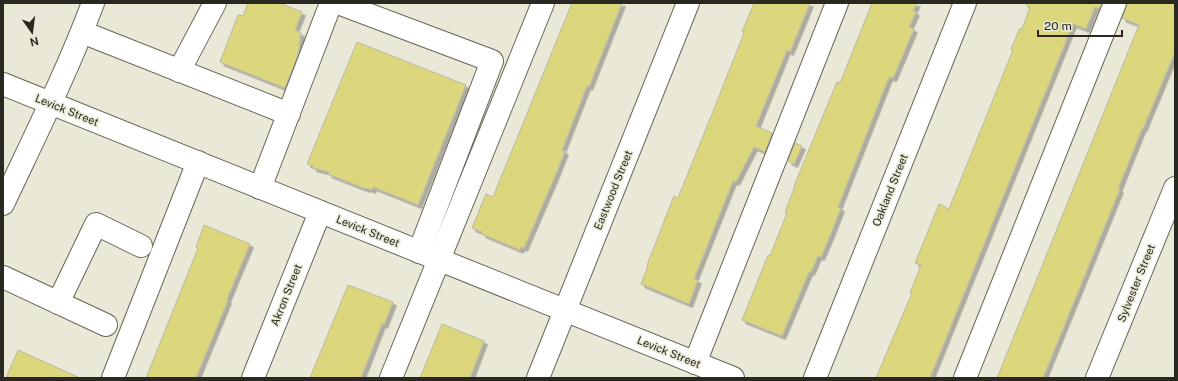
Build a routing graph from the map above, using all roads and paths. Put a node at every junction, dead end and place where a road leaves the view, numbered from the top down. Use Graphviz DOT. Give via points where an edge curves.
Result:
graph roads {
  1 [pos="93,3"];
  2 [pos="215,3"];
  3 [pos="331,3"];
  4 [pos="338,3"];
  5 [pos="543,3"];
  6 [pos="688,3"];
  7 [pos="837,3"];
  8 [pos="965,3"];
  9 [pos="1115,3"];
  10 [pos="82,32"];
  11 [pos="179,70"];
  12 [pos="3,84"];
  13 [pos="50,103"];
  14 [pos="289,114"];
  15 [pos="198,162"];
  16 [pos="260,188"];
  17 [pos="1175,188"];
  18 [pos="3,204"];
  19 [pos="320,212"];
  20 [pos="141,246"];
  21 [pos="429,256"];
  22 [pos="3,277"];
  23 [pos="58,303"];
  24 [pos="565,310"];
  25 [pos="106,325"];
  26 [pos="695,362"];
  27 [pos="113,378"];
  28 [pos="253,378"];
  29 [pos="391,378"];
  30 [pos="538,378"];
  31 [pos="733,378"];
  32 [pos="816,378"];
  33 [pos="965,378"];
  34 [pos="1097,378"];
  1 -- 10 [label="street"];
  2 -- 11 [label="street"];
  3 -- 14 [label="street"];
  4 -- 21 [label="street" via="492,61"];
  5 -- 21 [label="street"];
  6 -- 24 [label="street, Eastwood Street"];
  7 -- 26 [label="street"];
  8 -- 32 [label="street, Oakland Street"];
  9 -- 33 [label="street"];
  10 -- 11 [label="street"];
  10 -- 13 [label="street"];
  11 -- 14 [label="street"];
  12 -- 13 [label="street, Levick Street"];
  13 -- 15 [label="street, Levick Street"];
  13 -- 18 [label="street"];
  14 -- 16 [label="street"];
  15 -- 16 [label="street, Levick Street"];
  15 -- 27 [label="street"];
  16 -- 19 [label="street, Levick Street"];
  17 -- 34 [label="street, Sylvester Street"];
  19 -- 21 [label="street, Levick Street"];
  19 -- 28 [label="street, Akron Street"];
  20 -- 23 [label="street" via="96,224"];
  21 -- 24 [label="street, Levick Street"];
  21 -- 29 [label="street"];
  22 -- 23 [label="street"];
  23 -- 25 [label="street"];
  24 -- 26 [label="street, Levick Street"];
  24 -- 30 [label="street, Eastwood Street"];
  26 -- 31 [label="street, Levick Street"];
}
